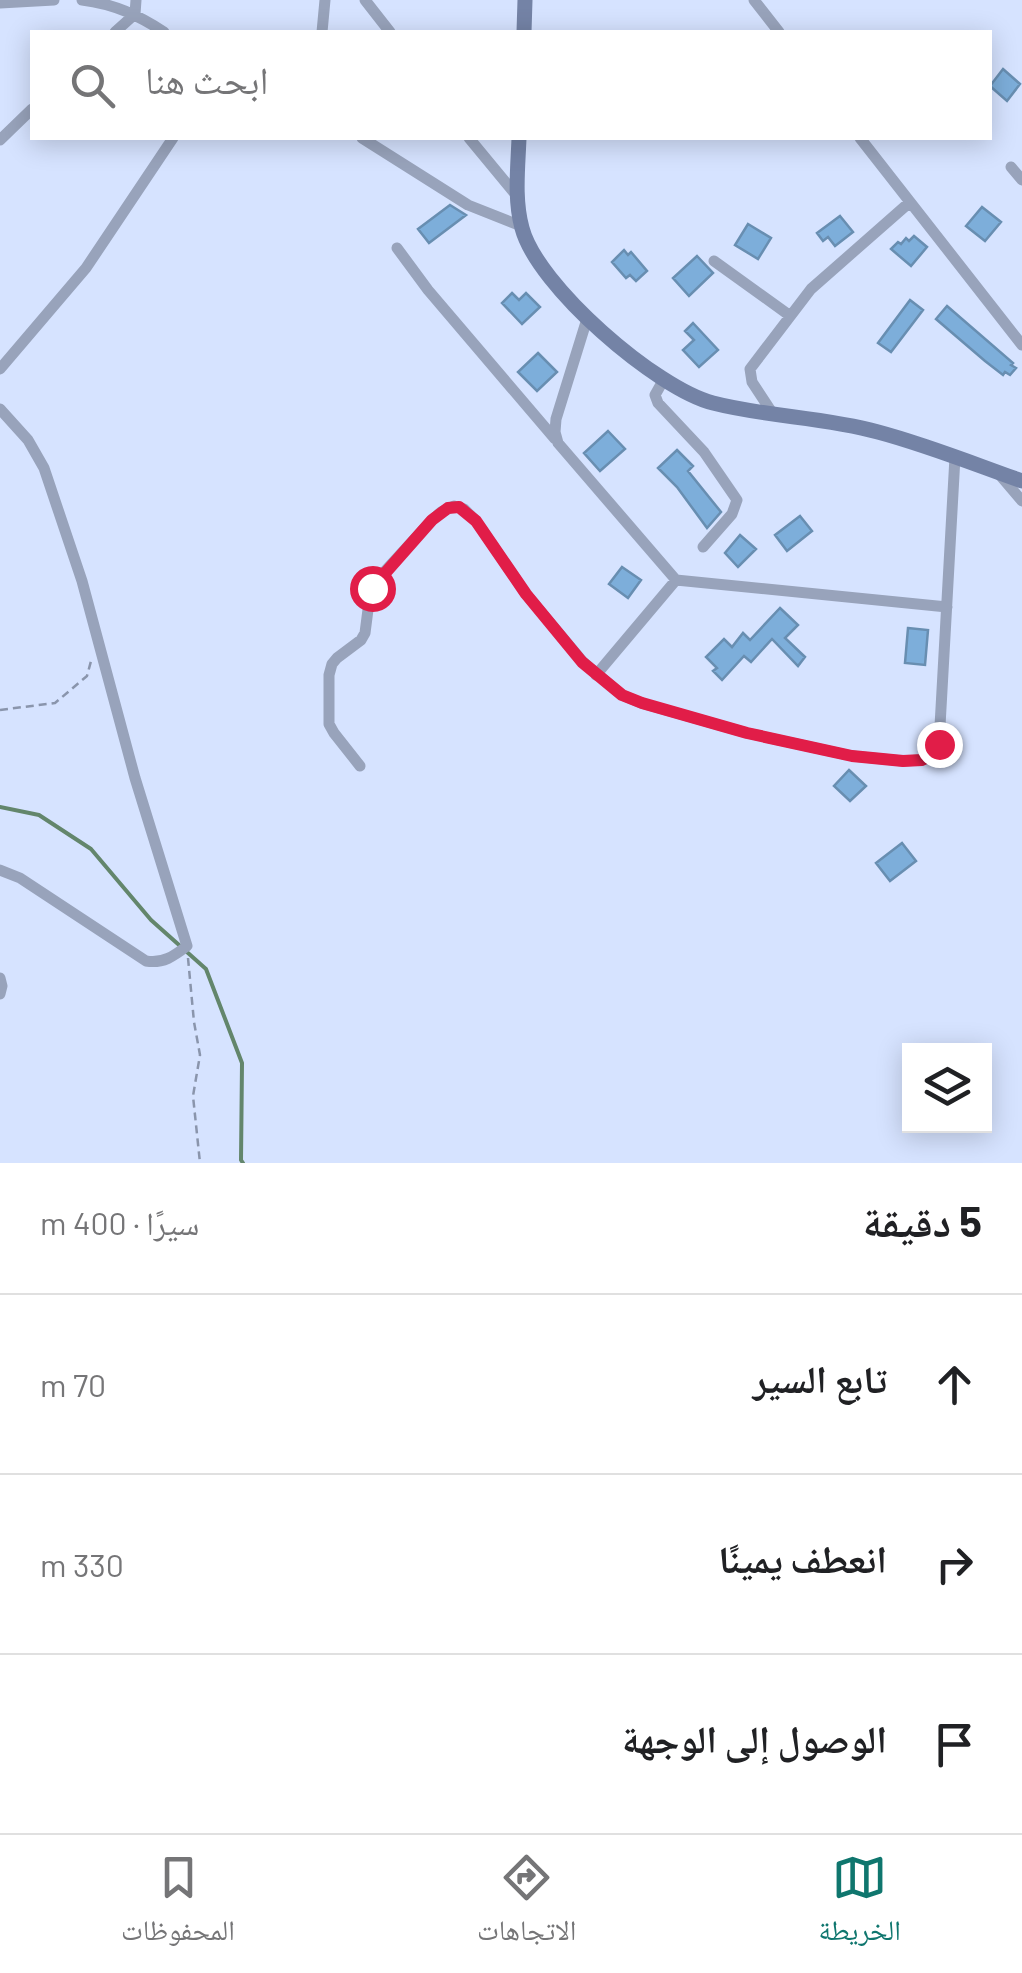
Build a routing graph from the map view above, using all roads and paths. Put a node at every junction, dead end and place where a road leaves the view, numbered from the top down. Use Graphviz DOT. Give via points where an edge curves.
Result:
graph roads {
  1 [pos="54,0"];
  2 [pos="82,0"];
  3 [pos="136,0"];
  4 [pos="326,0"];
  5 [pos="366,0"];
  6 [pos="525,0"];
  7 [pos="754,0"];
  8 [pos="0,3"];
  9 [pos="135,14"];
  10 [pos="117,30"];
  11 [pos="161,30"];
  12 [pos="322,30"];
  13 [pos="388,30"];
  14 [pos="524,30"];
  15 [pos="777,30"];
  16 [pos="30,111"];
  17 [pos="0,140"];
  18 [pos="172,140"];
  19 [pos="365,140"];
  20 [pos="470,140"];
  21 [pos="519,140"];
  22 [pos="862,140"];
  23 [pos="1011,167"];
  24 [pos="1022,180"];
  25 [pos="517,196"];
  26 [pos="910,202"];
  27 [pos="521,226"];
  28 [pos="396,248"];
  29 [pos="714,261"];
  30 [pos="789,315"];
  31 [pos="588,319"];
  32 [pos="1022,345"];
  33 [pos="0,368"];
  34 [pos="664,380"];
  35 [pos="0,410"];
  36 [pos="773,414"];
  37 [pos="558,442"];
  38 [pos="955,457"];
  39 [pos="998,472"];
  40 [pos="1022,481"];
  41 [pos="1022,501"];
  42 [pos="703,548"];
  43 [pos="676,580"];
  44 [pos="947,607"];
  45 [pos="97,636"];
  46 [pos="596,675"];
  47 [pos="0,710"];
  48 [pos="360,766"];
  49 [pos="0,870"];
  50 [pos="187,946"];
  51 [pos="0,978"];
  52 [pos="0,994"];
  53 [pos="200,1163"];
  1 -- 8 [label="street"];
  2 -- 9 [label="street"];
  3 -- 9 [label="street"];
  4 -- 12 [label="street"];
  5 -- 13 [label="street"];
  6 -- 14 [label="street"];
  7 -- 15 [label="street"];
  9 -- 10 [label="street"];
  9 -- 11 [label="street"];
  16 -- 17 [label="street"];
  18 -- 33 [label="street" via="86,268"];
  19 -- 27 [label="street" via="468,205"];
  20 -- 25 [label="street"];
  21 -- 25 [label="street"];
  22 -- 26 [label="street"];
  23 -- 24 [label="street"];
  25 -- 27 [label="street"];
  26 -- 30 [label="street" via="821,278"];
  26 -- 32 [label="street"];
  27 -- 31 [label="street" via="543,272"];
  28 -- 37 [label="street"];
  29 -- 30 [label="street"];
  30 -- 36 [label="street" via="749,372"];
  31 -- 34 [label="street"];
  31 -- 37 [label="street" via="556,418"];
  34 -- 36 [label="street" via="702,400"];
  34 -- 42 [label="street" via="658,403 737,500"];
  35 -- 45 [label="street" via="44,468"];
  36 -- 38 [label="street" via="877,431"];
  37 -- 43 [label="street"];
  38 -- 39 [label="street"];
  38 -- 44 [label="street"];
  39 -- 40 [label="street"];
  39 -- 41 [label="street"];
  43 -- 44 [label="street"];
  43 -- 46 [label="street"];
  44 -- 46 [label="street" via="939,744 922,760 852,756 747,733 632,700"];
  45 -- 47 [label="path" via="87,676 55,703"];
  45 -- 50 [label="street"];
  46 -- 48 [label="street" via="470,514 448,508 375,582 366,633 330,669 329,724"];
  49 -- 50 [label="street" via="146,960 166,960"];
  50 -- 53 [label="path" via="200,1055 193,1096"];
  51 -- 52 [label="street"];
}
